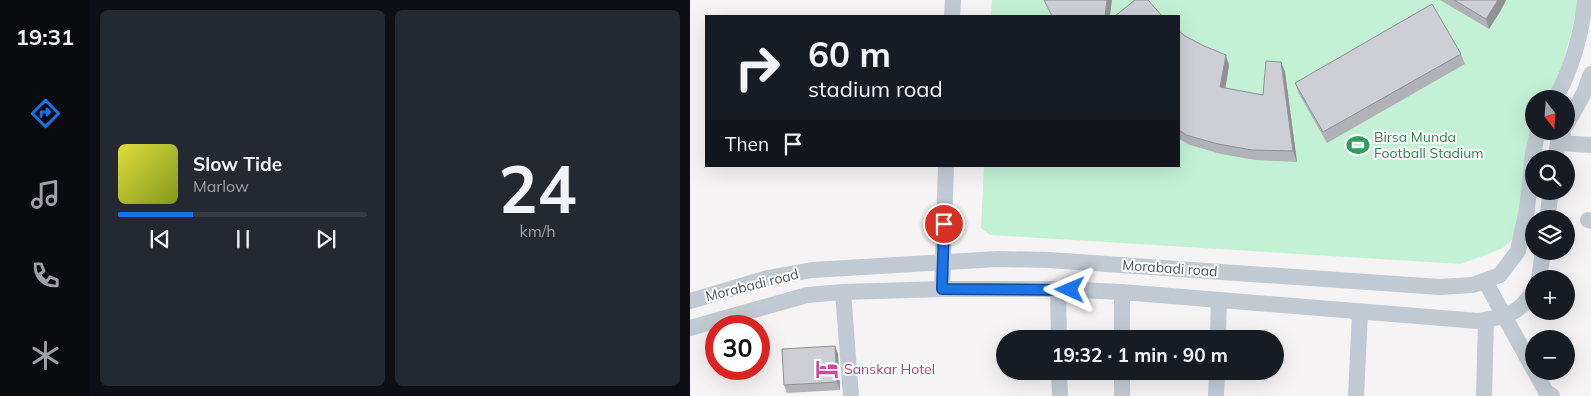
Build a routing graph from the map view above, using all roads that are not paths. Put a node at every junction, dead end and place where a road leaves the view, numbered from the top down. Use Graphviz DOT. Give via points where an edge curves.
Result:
graph roads {
  1 [pos="953,0"];
  2 [pos="1585,0"];
  3 [pos="952,15"];
  4 [pos="1591,74"];
  5 [pos="1560,90"];
  6 [pos="1588,93"];
  7 [pos="1575,94"];
  8 [pos="1575,112"];
  9 [pos="1536,140"];
  10 [pos="1559,144"];
  11 [pos="1591,146"];
  12 [pos="946,167"];
  13 [pos="943,262"];
  14 [pos="1485,281"];
  15 [pos="942,289"];
  16 [pos="1058,289"];
  17 [pos="843,292"];
  18 [pos="1122,292"];
  19 [pos="1219,300"];
  20 [pos="690,301"];
  21 [pos="1525,305"];
  22 [pos="1360,312"];
  23 [pos="1505,317"];
  24 [pos="1486,320"];
  25 [pos="690,328"];
  26 [pos="1059,330"];
  27 [pos="1122,330"];
  28 [pos="1218,330"];
  29 [pos="1525,354"];
  30 [pos="1059,380"];
  31 [pos="1122,380"];
  32 [pos="1216,380"];
  33 [pos="1539,380"];
  34 [pos="851,396"];
  35 [pos="1060,396"];
  36 [pos="1122,396"];
  37 [pos="1216,396"];
  38 [pos="1356,396"];
  39 [pos="1484,396"];
  40 [pos="1552,396"];
  1 -- 3 [label="street"];
  2 -- 5 [label="street" via="1572,58"];
  4 -- 6 [label="street"];
  6 -- 7 [label="street"];
  6 -- 8 [label="street"];
  9 -- 14 [label="street, Morabadi road" via="1518,251 1500,275"];
  10 -- 11 [label="street"];
  12 -- 13 [label="street"];
  13 -- 14 [label="street, Morabadi road" via="1049,260 1440,287"];
  13 -- 15 [label="street"];
  13 -- 20 [label="street, Morabadi road" via="812,270 768,278"];
  14 -- 23 [label="street"];
  15 -- 16 [label="street, Morabadi road"];
  15 -- 17 [label="street, Morabadi road"];
  16 -- 18 [label="street, Morabadi road"];
  16 -- 26 [label="street"];
  17 -- 25 [label="street, Morabadi road" via="807,295"];
  17 -- 34 [label="street"];
  18 -- 19 [label="street, Morabadi road"];
  18 -- 27 [label="street"];
  19 -- 22 [label="street, Morabadi road"];
  19 -- 28 [label="street"];
  21 -- 23 [label="street, Morabadi road"];
  22 -- 24 [label="street, Morabadi road"];
  22 -- 38 [label="street"];
  23 -- 24 [label="street, Morabadi road"];
  23 -- 29 [label="street"];
  24 -- 39 [label="street"];
  30 -- 35 [label="street"];
  31 -- 36 [label="street"];
  32 -- 37 [label="street"];
  33 -- 40 [label="street"];
}
